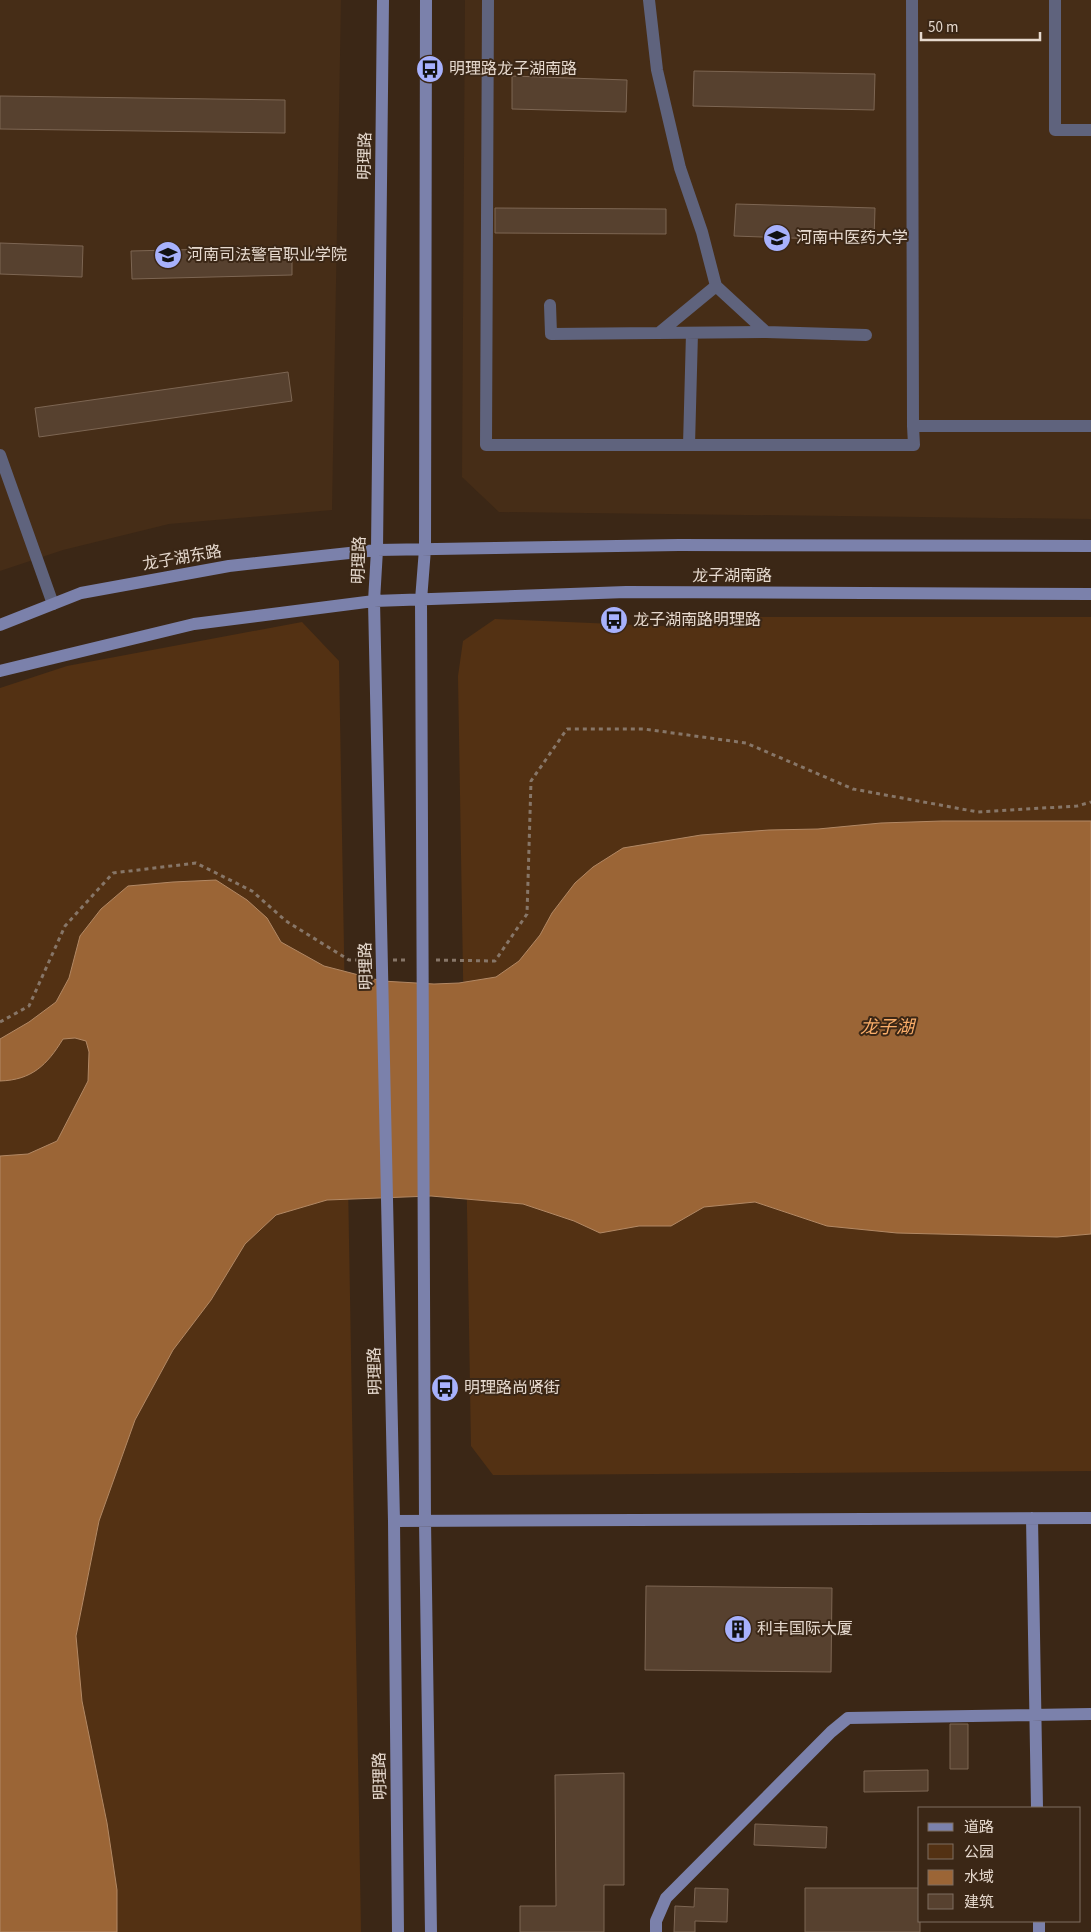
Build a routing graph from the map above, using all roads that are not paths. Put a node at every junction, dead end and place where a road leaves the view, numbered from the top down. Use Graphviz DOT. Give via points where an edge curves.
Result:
graph roads {
  1 [pos="383,0"];
  2 [pos="426,0"];
  3 [pos="488,0"];
  4 [pos="648,0"];
  5 [pos="912,0"];
  6 [pos="1055,0"];
  7 [pos="1091,130"];
  8 [pos="716,286"];
  9 [pos="550,305"];
  10 [pos="766,332"];
  11 [pos="659,333"];
  12 [pos="692,333"];
  13 [pos="866,335"];
  14 [pos="913,426"];
  15 [pos="1091,426"];
  16 [pos="689,444"];
  17 [pos="0,455"];
  18 [pos="1091,546"];
  19 [pos="425,549"];
  20 [pos="377,550"];
  21 [pos="1091,594"];
  22 [pos="421,600"];
  23 [pos="374,602"];
  24 [pos="53,604"];
  25 [pos="0,625"];
  26 [pos="0,671"];
  27 [pos="1032,1518"];
  28 [pos="1091,1518"];
  29 [pos="394,1521"];
  30 [pos="425,1521"];
  31 [pos="1091,1714"];
  32 [pos="1036,1715"];
  33 [pos="1037,1807"];
  34 [pos="398,1932"];
  35 [pos="431,1932"];
  36 [pos="656,1932"];
  1 -- 20 [label="main road, 明理路"];
  2 -- 19 [label="main road"];
  3 -- 16 [label="street" via="486,444"];
  4 -- 8 [label="street" via="657,70 671,133"];
  5 -- 14 [label="street"];
  6 -- 7 [label="street" via="1055,130"];
  8 -- 10 [label="street"];
  8 -- 11 [label="street"];
  9 -- 11 [label="street" via="551,334"];
  10 -- 12 [label="street"];
  10 -- 13 [label="street"];
  11 -- 12 [label="street"];
  12 -- 16 [label="street"];
  14 -- 15 [label="street"];
  14 -- 16 [label="street" via="914,444"];
  17 -- 24 [label="street"];
  18 -- 19 [label="main road, 龙子湖南路" via="679,545"];
  19 -- 20 [label="main road, 龙子湖南路"];
  19 -- 22 [label="main road"];
  20 -- 23 [label="main road, 明理路"];
  20 -- 24 [label="main road, 龙子湖东路" via="229,566 81,593"];
  21 -- 22 [label="main road, 龙子湖南路" via="626,592"];
  22 -- 23 [label="main road, 龙子湖南路"];
  22 -- 30 [label="main road"];
  23 -- 26 [label="main road" via="194,624"];
  23 -- 29 [label="main road, 明理路"];
  24 -- 25 [label="main road, 龙子湖东路"];
  27 -- 28 [label="main road"];
  27 -- 30 [label="main road"];
  27 -- 32 [label="main road"];
  29 -- 30 [label="main road"];
  29 -- 34 [label="main road, 明理路"];
  30 -- 35 [label="main road"];
  31 -- 32 [label="main road"];
  32 -- 33 [label="main road"];
  32 -- 36 [label="main road" via="848,1718 666,1898 656,1921"];
}
